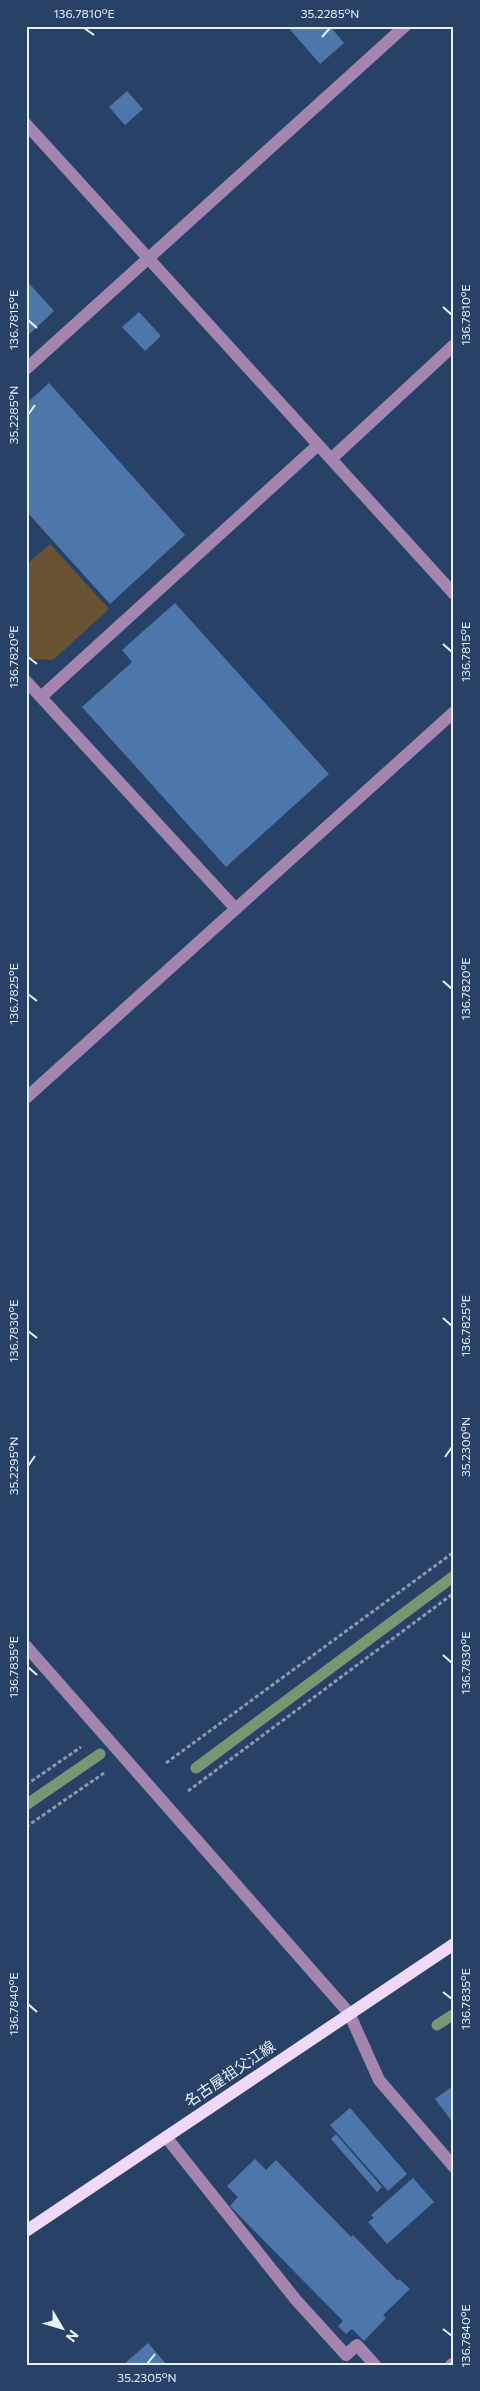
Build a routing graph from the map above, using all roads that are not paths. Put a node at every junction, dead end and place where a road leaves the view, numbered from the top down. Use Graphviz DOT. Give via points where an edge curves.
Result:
graph roads {
  1 [pos="405,26"];
  2 [pos="26,124"];
  3 [pos="148,258"];
  4 [pos="454,345"];
  5 [pos="26,368"];
  6 [pos="318,445"];
  7 [pos="331,459"];
  8 [pos="454,594"];
  9 [pos="26,681"];
  10 [pos="42,697"];
  11 [pos="454,712"];
  12 [pos="236,909"];
  13 [pos="26,1098"];
  14 [pos="26,1646"];
  15 [pos="454,1944"];
  16 [pos="349,2013"];
  17 [pos="166,2137"];
  18 [pos="454,2167"];
  19 [pos="26,2231"];
  20 [pos="375,2365"];
  1 -- 3 [label="street"];
  2 -- 3 [label="street"];
  3 -- 5 [label="street"];
  3 -- 6 [label="street"];
  4 -- 7 [label="street"];
  6 -- 7 [label="street"];
  6 -- 10 [label="street"];
  7 -- 8 [label="street"];
  9 -- 10 [label="street"];
  10 -- 12 [label="street"];
  11 -- 12 [label="street"];
  12 -- 13 [label="street"];
  14 -- 16 [label="street"];
  15 -- 16 [label="main road, 名古屋祖父江線"];
  16 -- 17 [label="main road, 名古屋祖父江線"];
  16 -- 18 [label="street" via="379,2080"];
  17 -- 19 [label="main road, 名古屋祖父江線"];
  17 -- 20 [label="street" via="296,2300 346,2354 357,2345"];
}
